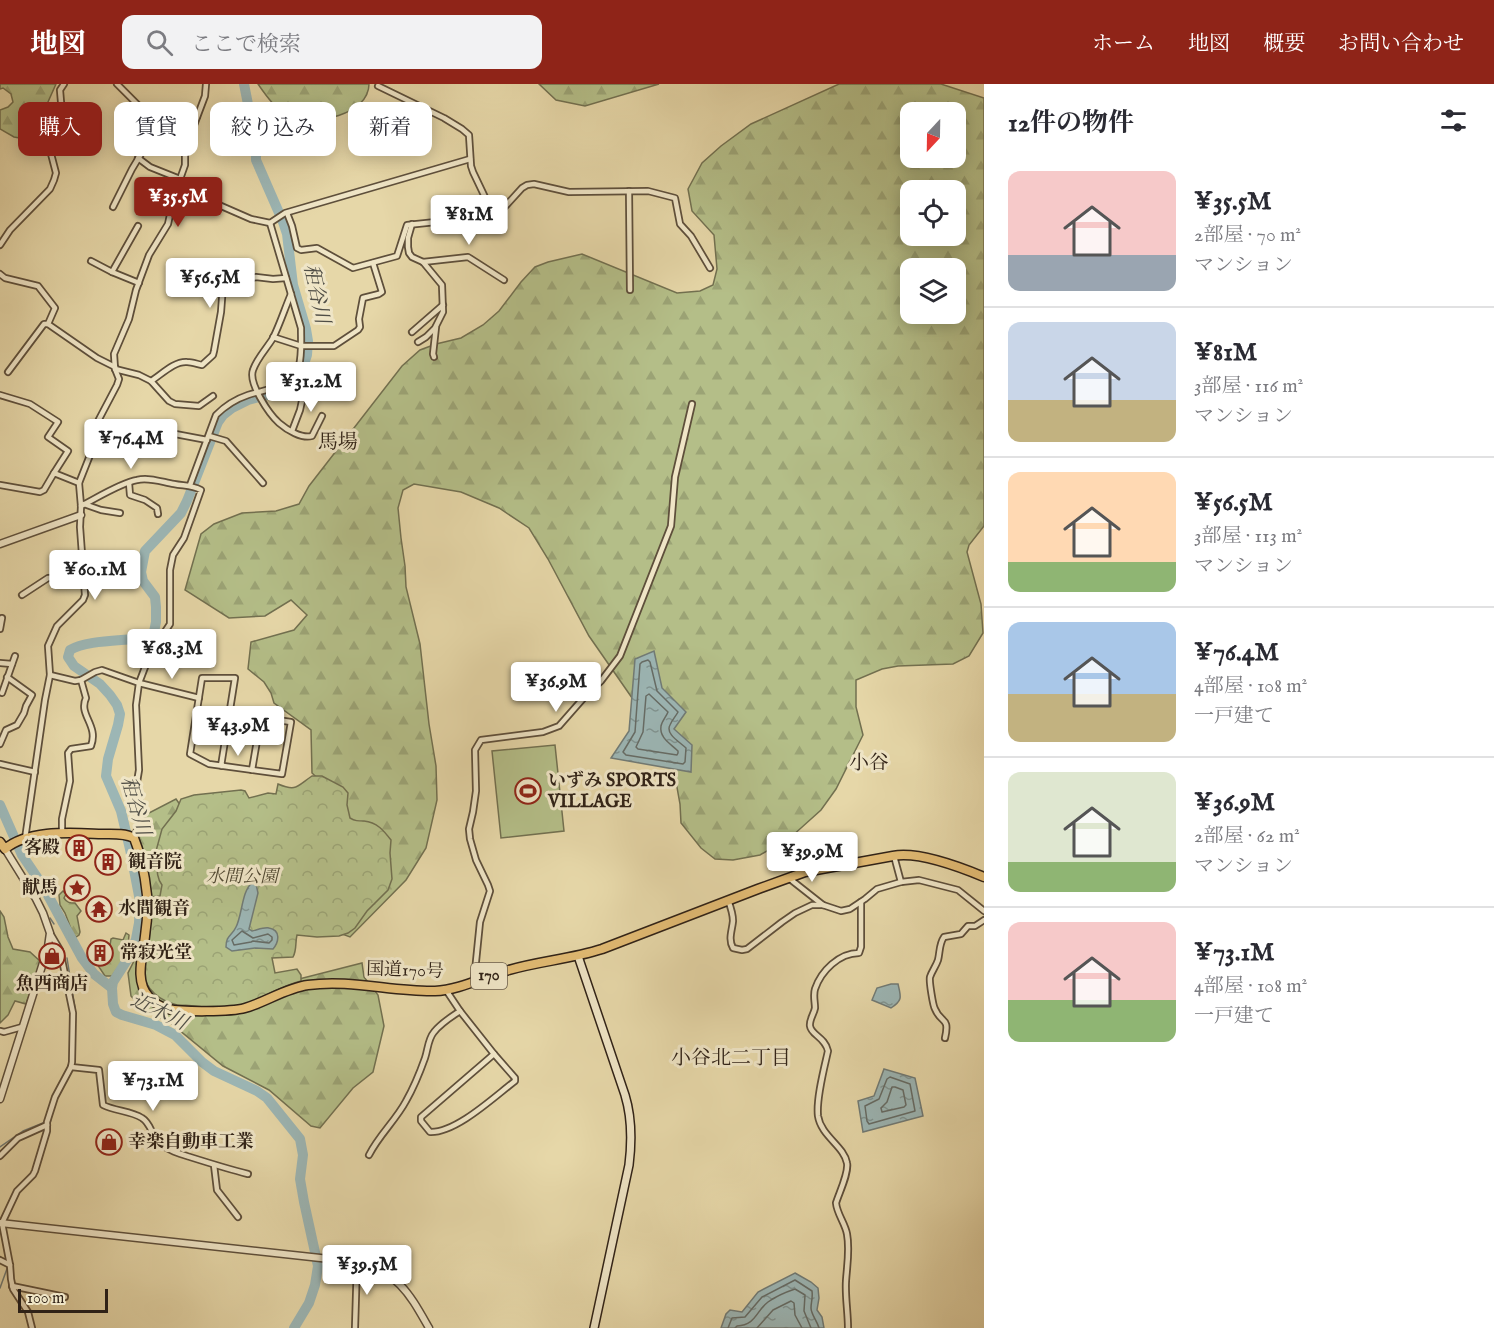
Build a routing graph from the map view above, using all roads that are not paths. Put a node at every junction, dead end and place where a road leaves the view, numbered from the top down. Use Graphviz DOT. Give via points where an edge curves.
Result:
graph roads {
  1 [pos="64,84"];
  2 [pos="117,84"];
  3 [pos="206,84"];
  4 [pos="378,86"];
  5 [pos="135,102"];
  6 [pos="198,114"];
  7 [pos="185,156"];
  8 [pos="138,158"];
  9 [pos="470,159"];
  10 [pos="180,179"];
  11 [pos="176,191"];
  12 [pos="629,191"];
  13 [pos="113,207"];
  14 [pos="286,213"];
  15 [pos="493,214"];
  16 [pos="270,223"];
  17 [pos="412,224"];
  18 [pos="138,226"];
  19 [pos="0,244"];
  20 [pos="91,261"];
  21 [pos="423,262"];
  22 [pos="373,263"];
  23 [pos="710,268"];
  24 [pos="112,272"];
  25 [pos="0,274"];
  26 [pos="286,278"];
  27 [pos="504,280"];
  28 [pos="139,283"];
  29 [pos="630,290"];
  30 [pos="291,294"];
  31 [pos="443,304"];
  32 [pos="48,324"];
  33 [pos="437,325"];
  34 [pos="412,332"];
  35 [pos="273,337"];
  36 [pos="418,342"];
  37 [pos="301,346"];
  38 [pos="434,357"];
  39 [pos="115,368"];
  40 [pos="8,372"];
  41 [pos="151,381"];
  42 [pos="304,387"];
  43 [pos="258,393"];
  44 [pos="0,395"];
  45 [pos="213,396"];
  46 [pos="692,404"];
  47 [pos="322,416"];
  48 [pos="292,431"];
  49 [pos="208,438"];
  50 [pos="161,445"];
  51 [pos="54,473"];
  52 [pos="79,483"];
  53 [pos="129,483"];
  54 [pos="263,483"];
  55 [pos="0,485"];
  56 [pos="190,485"];
  57 [pos="83,505"];
  58 [pos="120,513"];
  59 [pos="158,514"];
  60 [pos="81,515"];
  61 [pos="0,544"];
  62 [pos="84,576"];
  63 [pos="22,595"];
  64 [pos="2,618"];
  65 [pos="0,628"];
  66 [pos="15,656"];
  67 [pos="0,663"];
  68 [pos="12,664"];
  69 [pos="50,675"];
  70 [pos="7,677"];
  71 [pos="81,680"];
  72 [pos="139,683"];
  73 [pos="2,693"];
  74 [pos="199,699"];
  75 [pos="230,713"];
  76 [pos="261,717"];
  77 [pos="0,744"];
  78 [pos="0,764"];
  79 [pos="221,766"];
  80 [pos="252,770"];
  81 [pos="35,772"];
  82 [pos="62,833"];
  83 [pos="133,837"];
  84 [pos="24,839"];
  85 [pos="3,847"];
  86 [pos="893,856"];
  87 [pos="984,877"];
  88 [pos="788,878"];
  89 [pos="901,882"];
  90 [pos="728,900"];
  91 [pos="861,902"];
  92 [pos="823,904"];
  93 [pos="984,911"];
  94 [pos="984,920"];
  95 [pos="50,933"];
  96 [pos="578,956"];
  97 [pos="474,981"];
  98 [pos="446,990"];
  99 [pos="460,1011"];
  100 [pos="22,1027"];
  101 [pos="0,1031"];
  102 [pos="945,1038"];
  103 [pos="494,1054"];
  104 [pos="71,1067"];
  105 [pos="0,1099"];
  106 [pos="47,1125"];
  107 [pos="369,1155"];
  108 [pos="0,1156"];
  109 [pos="214,1165"];
  110 [pos="248,1174"];
  111 [pos="238,1217"];
  112 [pos="1,1223"];
  113 [pos="0,1260"];
  114 [pos="357,1263"];
  115 [pos="10,1265"];
  116 [pos="12,1286"];
  117 [pos="65,1297"];
  118 [pos="32,1328"];
  119 [pos="355,1328"];
  120 [pos="429,1328"];
  121 [pos="594,1328"];
  122 [pos="848,1328"];
  1 -- 19 [label="street" via="60,90 61,122 51,150 54,180"];
  2 -- 5 [label="street"];
  3 -- 6 [label="street"];
  4 -- 9 [label="street" via="462,129 469,135"];
  7 -- 10 [label="street"];
  8 -- 10 [label="street"];
  8 -- 13 [label="street"];
  9 -- 14 [label="street"];
  9 -- 15 [label="street"];
  10 -- 11 [label="street"];
  11 -- 16 [label="street"];
  11 -- 28 [label="street" via="168,224 149,255"];
  12 -- 15 [label="street" via="569,192 527,185"];
  12 -- 23 [label="street" via="675,198 680,224"];
  12 -- 29 [label="street"];
  14 -- 16 [label="street"];
  14 -- 22 [label="street" via="297,248 317,248 353,268"];
  15 -- 17 [label="street" via="468,221"];
  16 -- 26 [label="street"];
  17 -- 21 [label="street" via="408,247 412,256"];
  17 -- 22 [label="street" via="407,225 397,256"];
  18 -- 24 [label="street"];
  20 -- 24 [label="street"];
  21 -- 27 [label="street" via="468,257"];
  21 -- 31 [label="street" via="442,285"];
  22 -- 37 [label="street" via="382,292 363,298 358,330 334,346"];
  24 -- 28 [label="street"];
  25 -- 32 [label="street" via="38,286 54,308"];
  26 -- 30 [label="street"];
  26 -- 41 [label="street" via="231,279 223,285 213,355 202,365 182,362"];
  28 -- 39 [label="street" via="114,354"];
  30 -- 35 [label="street"];
  30 -- 37 [label="street" via="301,328"];
  31 -- 33 [label="street"];
  31 -- 34 [label="street"];
  32 -- 39 [label="street"];
  32 -- 40 [label="street" via="44,324"];
  33 -- 36 [label="street"];
  33 -- 38 [label="street"];
  35 -- 37 [label="street"];
  35 -- 43 [label="street" via="252,372"];
  37 -- 43 [label="street" via="299,366 291,378"];
  39 -- 41 [label="street"];
  39 -- 52 [label="street" via="119,379 97,423 96,440"];
  41 -- 45 [label="street" via="175,404 199,406"];
  42 -- 48 [label="street"];
  43 -- 48 [label="street" via="274,418"];
  43 -- 49 [label="street" via="237,400 216,415"];
  44 -- 51 [label="street" via="30,404 58,422 48,438 68,451"];
  46 -- 97 [label="street" via="675,477 671,526 620,656 560,726 481,740 475,750 476,791 470,839 490,891 480,922"];
  47 -- 48 [label="street" via="312,436"];
  49 -- 50 [label="street" via="170,433"];
  49 -- 54 [label="street" via="226,441"];
  49 -- 56 [label="street"];
  51 -- 52 [label="street"];
  51 -- 55 [label="street" via="40,492"];
  52 -- 57 [label="street"];
  53 -- 56 [label="street" via="148,479"];
  53 -- 57 [label="street"];
  53 -- 59 [label="street" via="130,495 157,508"];
  56 -- 72 [label="street" via="201,490 184,538 173,555 170,624 150,654"];
  57 -- 58 [label="street"];
  57 -- 60 [label="street"];
  60 -- 61 [label="street"];
  60 -- 62 [label="street"];
  62 -- 63 [label="street" via="48,578"];
  62 -- 69 [label="street" via="83,600 51,636"];
  64 -- 65 [label="street"];
  66 -- 68 [label="street"];
  67 -- 68 [label="street"];
  68 -- 70 [label="street"];
  69 -- 71 [label="street"];
  69 -- 81 [label="street"];
  70 -- 73 [label="street"];
  70 -- 77 [label="street" via="32,695 24,713 16,725 6,730"];
  71 -- 72 [label="street" via="102,670"];
  71 -- 82 [label="street" via="93,740 91,746 68,753 70,781"];
  72 -- 74 [label="street"];
  72 -- 83 [label="street" via="136,788 143,813"];
  74 -- 75 [label="street" via="202,678 235,678"];
  74 -- 79 [label="street" via="190,754"];
  75 -- 76 [label="street"];
  75 -- 79 [label="street"];
  76 -- 80 [label="street"];
  76 -- 80 [label="street" via="291,722 286,753 282,774"];
  78 -- 81 [label="street"];
  79 -- 80 [label="street"];
  81 -- 84 [label="street"];
  82 -- 83 [label="highway"];
  82 -- 84 [label="highway"];
  83 -- 98 [label="highway, 国道170号 / 170" via="147,895 142,982 147,996 161,1006 188,1010 243,1009 318,984"];
  84 -- 85 [label="highway"];
  85 -- 95 [label="street" via="36,899"];
  86 -- 87 [label="highway, 国道170号 / 170" via="919,856"];
  86 -- 88 [label="highway, 国道170号 / 170" via="824,867"];
  86 -- 89 [label="street"];
  88 -- 90 [label="highway, 国道170号 / 170"];
  88 -- 92 [label="street"];
  89 -- 91 [label="street" via="877,889"];
  89 -- 93 [label="street" via="919,880 958,890"];
  90 -- 92 [label="street" via="733,922 730,944 742,950 795,913"];
  90 -- 96 [label="highway, 国道170号 / 170"];
  91 -- 92 [label="street" via="841,911"];
  91 -- 122 [label="street" via="859,953 852,953 822,973 814,992 810,1023 828,1051 818,1104 820,1125 847,1162 836,1208 847,1234"];
  94 -- 102 [label="street" via="968,926 961,934 944,937 941,942 930,982 934,1008 946,1024"];
  95 -- 100 [label="street"];
  95 -- 104 [label="street" via="60,950 73,1013"];
  96 -- 97 [label="highway, 国道170号 / 170" via="514,968"];
  96 -- 121 [label="main road" via="625,1095 631,1128 629,1165"];
  97 -- 98 [label="highway, 国道170号 / 170"];
  98 -- 99 [label="street"];
  99 -- 103 [label="street"];
  99 -- 107 [label="street" via="430,1038 406,1102"];
  100 -- 101 [label="street"];
  100 -- 105 [label="street"];
  103 -- 103 [label="street" via="515,1081 472,1114 446,1129 430,1132 422,1117"];
  104 -- 106 [label="street" via="55,1097"];
  104 -- 109 [label="street" via="99,1070 103,1105 141,1117 160,1144"];
  106 -- 108 [label="street" via="18,1138"];
  106 -- 112 [label="street" via="35,1171 17,1191"];
  109 -- 110 [label="street"];
  109 -- 111 [label="street" via="217,1190"];
  112 -- 114 [label="street"];
  112 -- 115 [label="street"];
  113 -- 115 [label="street"];
  114 -- 119 [label="street"];
  114 -- 120 [label="street" via="379,1269 397,1281"];
  115 -- 116 [label="street"];
  116 -- 117 [label="street"];
  116 -- 118 [label="street" via="28,1312"];
}
